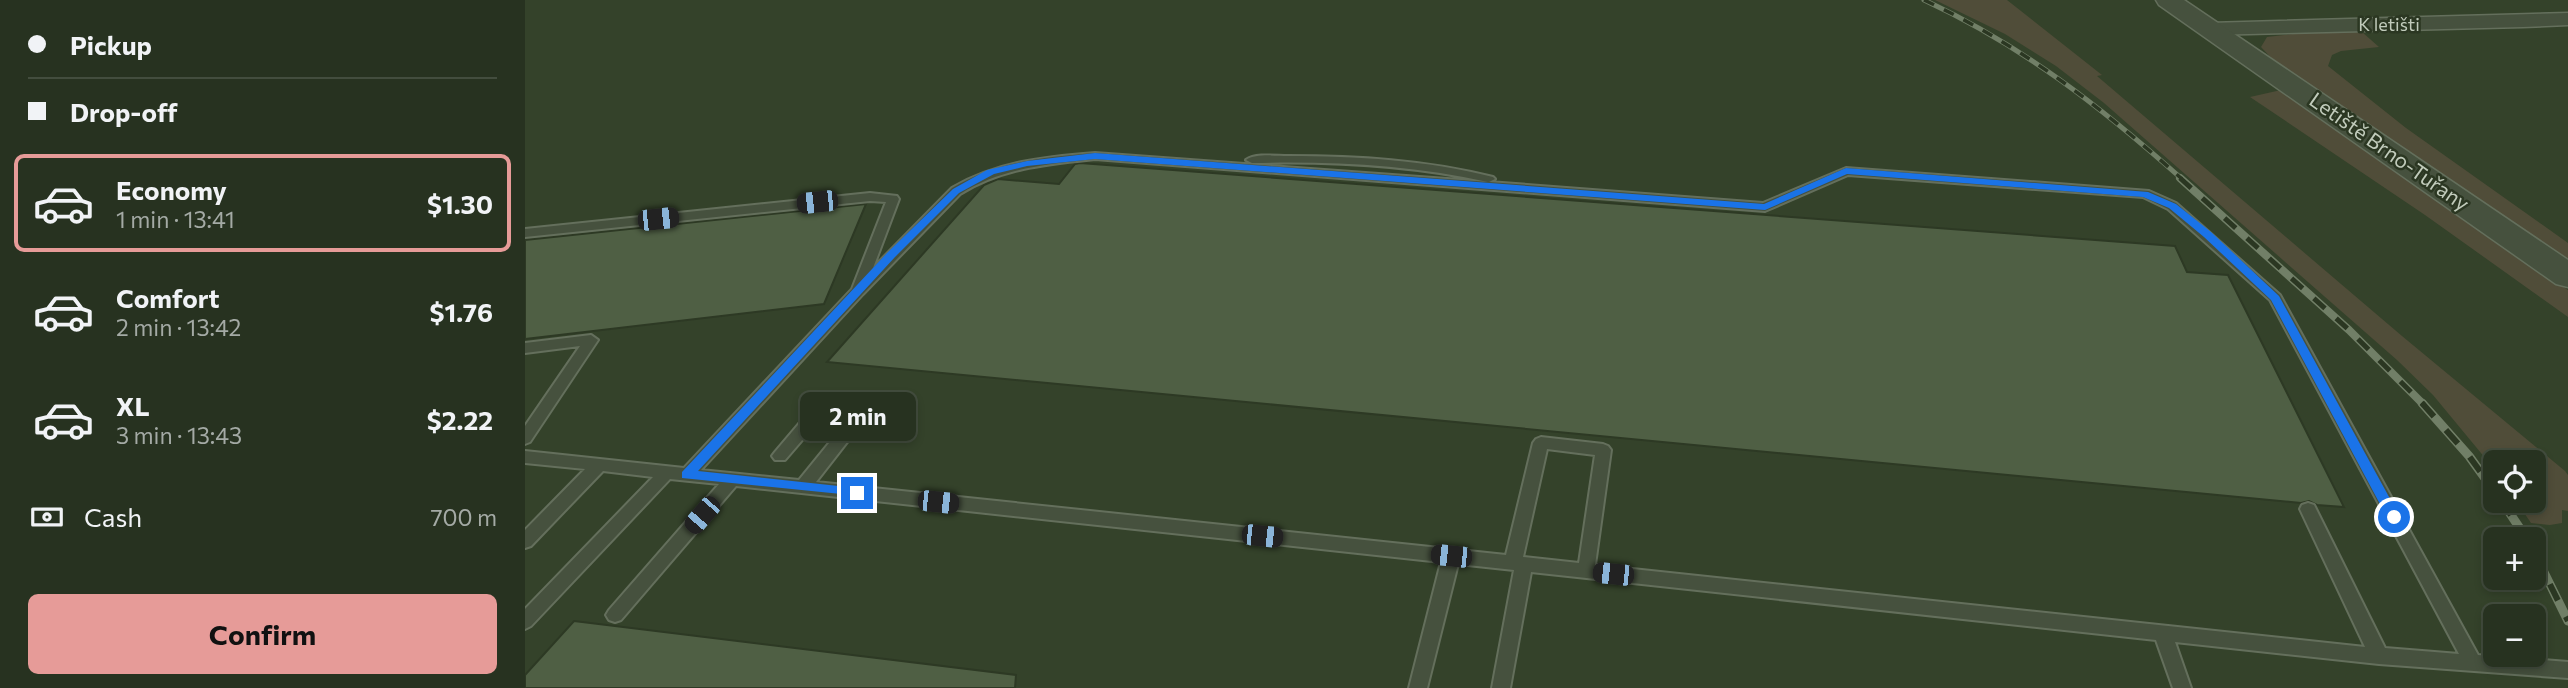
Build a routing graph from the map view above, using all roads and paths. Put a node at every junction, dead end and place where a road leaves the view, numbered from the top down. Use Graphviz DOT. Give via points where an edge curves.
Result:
graph roads {
  1 [pos="2168,0"];
  2 [pos="2568,19"];
  3 [pos="2209,29"];
  4 [pos="525,233"];
  5 [pos="2568,276"];
  6 [pos="858,291"];
  7 [pos="525,348"];
  8 [pos="525,438"];
  9 [pos="780,456"];
  10 [pos="525,457"];
  11 [pos="599,465"];
  12 [pos="667,472"];
  13 [pos="687,475"];
  14 [pos="733,479"];
  15 [pos="803,487"];
  16 [pos="2308,509"];
  17 [pos="525,541"];
  18 [pos="1451,556"];
  19 [pos="1519,564"];
  20 [pos="1586,571"];
  21 [pos="615,615"];
  22 [pos="525,621"];
  23 [pos="2163,633"];
  24 [pos="2379,656"];
  25 [pos="2473,663"];
  26 [pos="2568,670"];
  27 [pos="1418,688"];
  28 [pos="1501,688"];
  29 [pos="2182,688"];
  1 -- 3 [label="street, Letiště Brno-Tuřany"];
  2 -- 3 [label="street, K letišti"];
  3 -- 5 [label="street, Letiště Brno-Tuřany"];
  4 -- 6 [label="lane" via="870,197 893,199"];
  6 -- 13 [label="lane"];
  6 -- 25 [label="lane" via="956,191 991,172 1095,156 1765,207 1846,171 2141,194 2160,199 2207,234 2275,298"];
  7 -- 8 [label="lane" via="591,341"];
  9 -- 15 [label="lane" via="830,397 871,401"];
  10 -- 11 [label="lane"];
  11 -- 12 [label="lane"];
  11 -- 17 [label="lane"];
  12 -- 13 [label="lane"];
  12 -- 22 [label="lane"];
  13 -- 14 [label="lane"];
  14 -- 15 [label="lane"];
  14 -- 21 [label="lane"];
  15 -- 18 [label="lane"];
  16 -- 24 [label="lane"];
  18 -- 19 [label="lane"];
  18 -- 27 [label="lane"];
  19 -- 20 [label="lane"];
  19 -- 20 [label="lane" via="1541,443 1603,450"];
  19 -- 28 [label="lane"];
  20 -- 23 [label="lane"];
  23 -- 24 [label="lane"];
  23 -- 29 [label="lane"];
  24 -- 25 [label="lane"];
  25 -- 26 [label="lane"];
}
